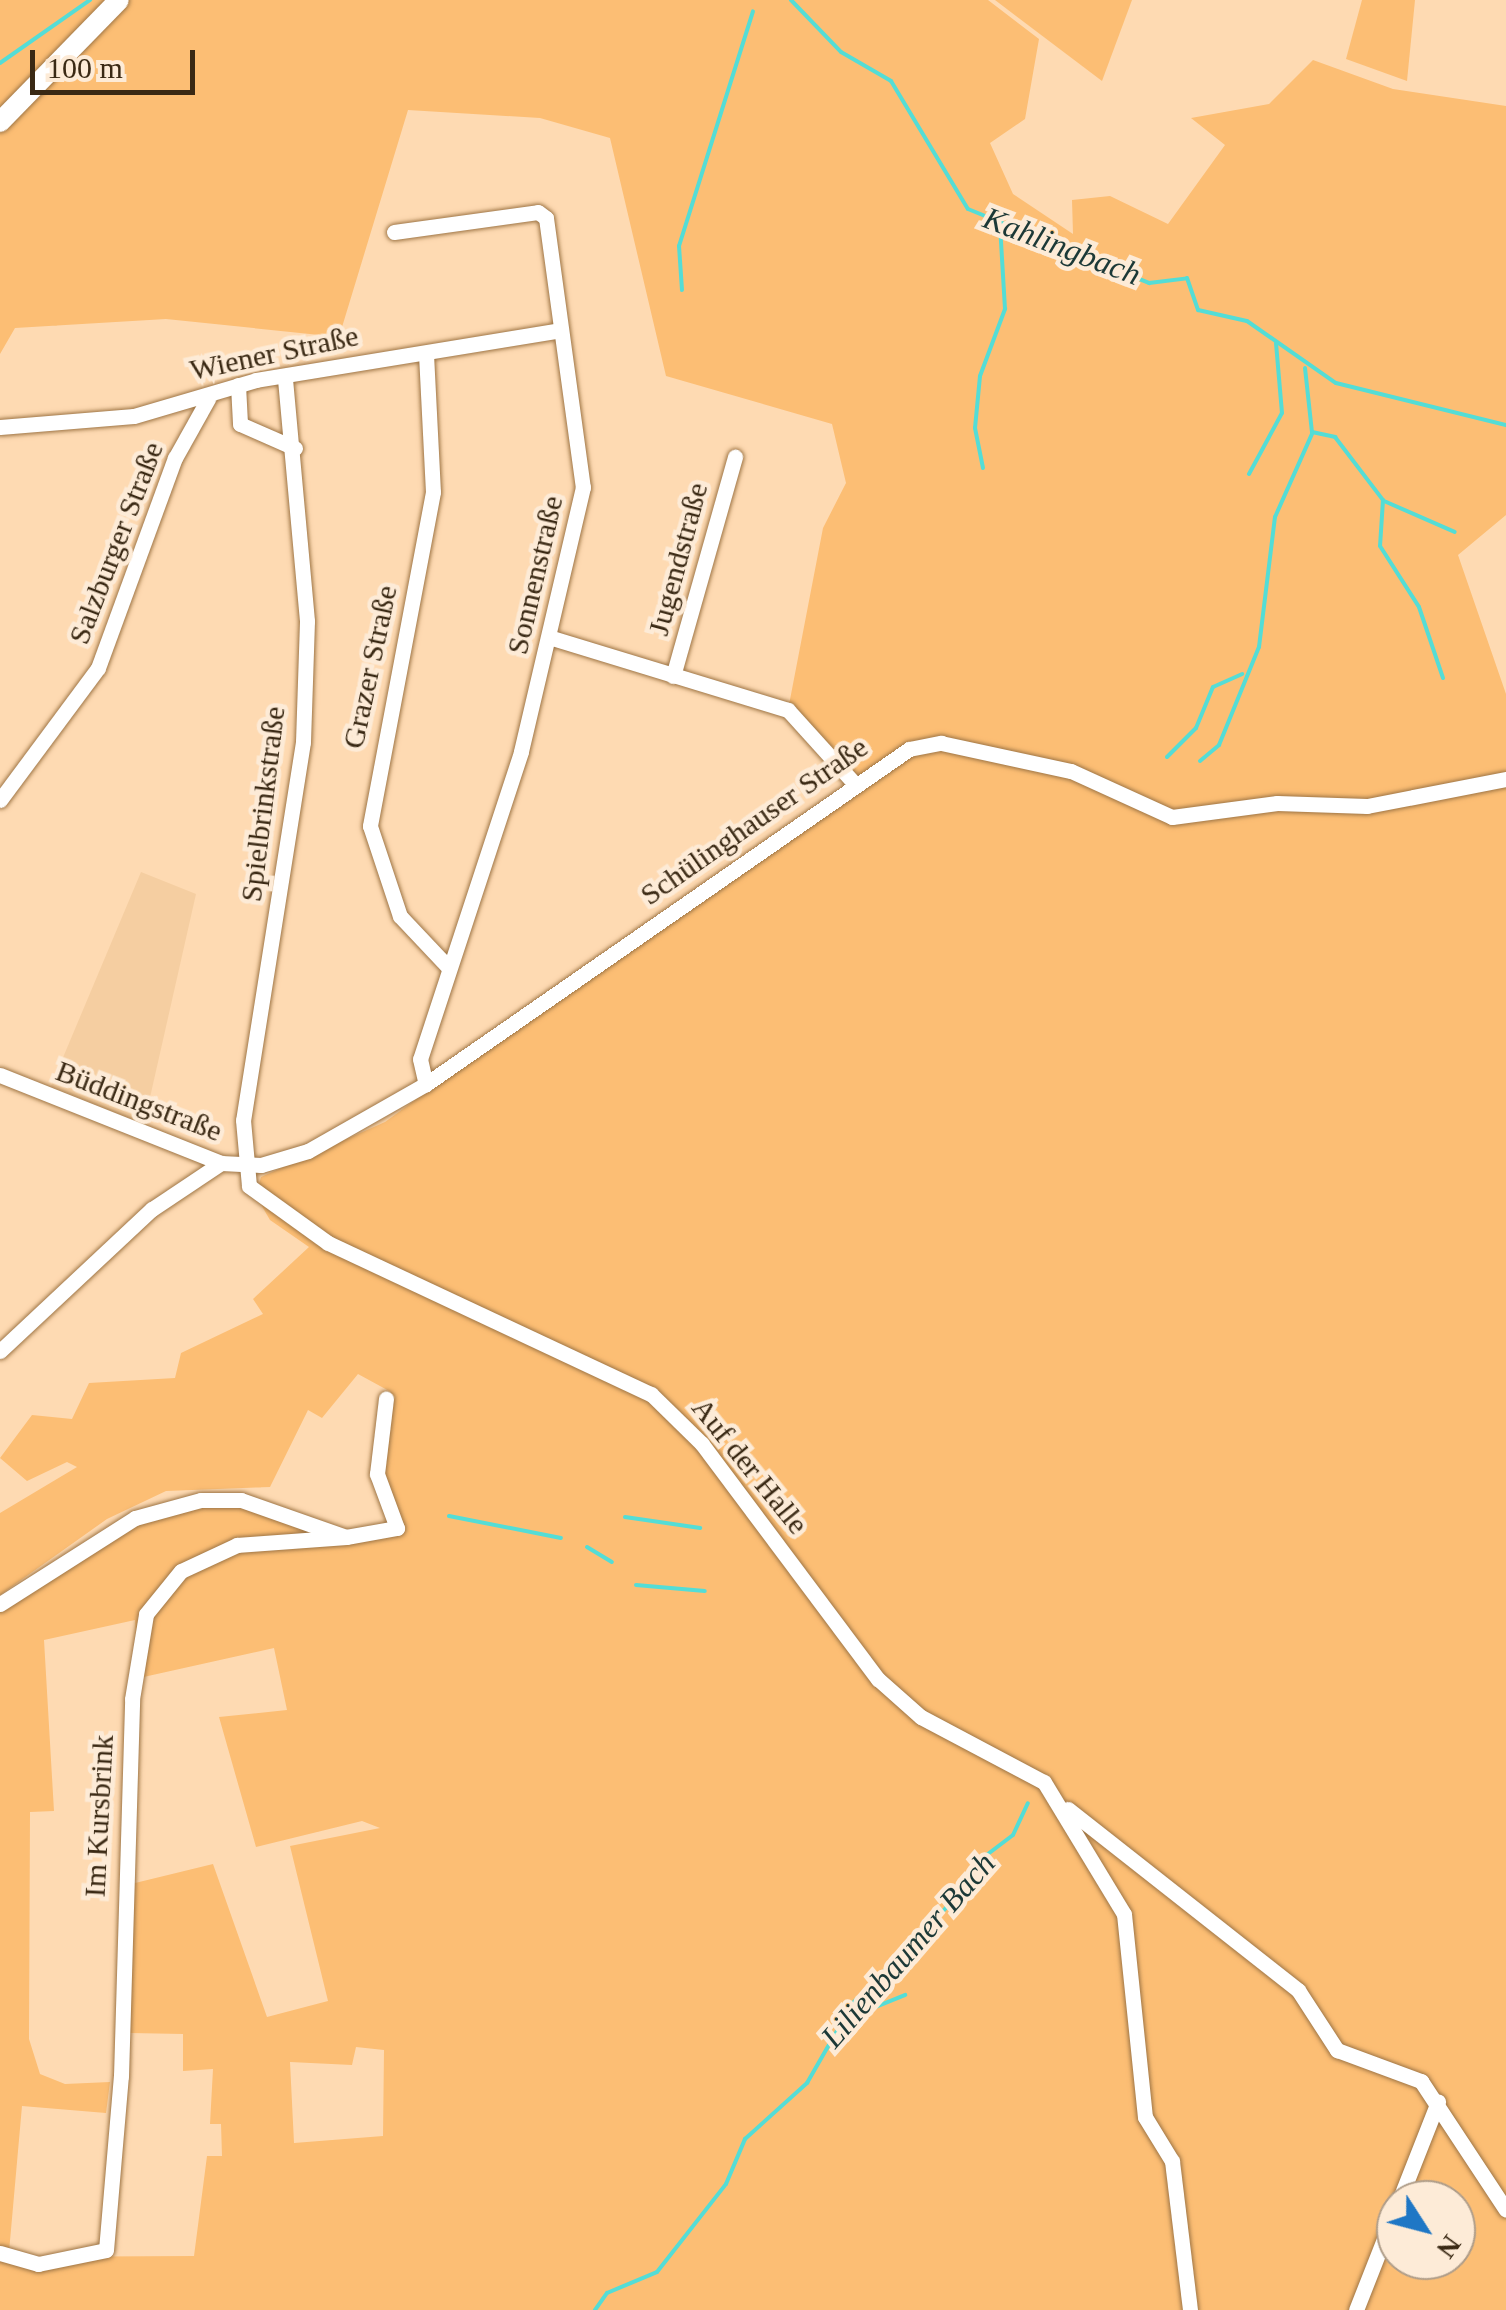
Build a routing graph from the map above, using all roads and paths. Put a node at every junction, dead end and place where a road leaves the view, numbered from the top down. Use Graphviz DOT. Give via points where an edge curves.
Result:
graph roads {
  1 [pos="119,0"];
  2 [pos="0,122"];
  3 [pos="394,232"];
  4 [pos="560,330"];
  5 [pos="426,354"];
  6 [pos="285,379"];
  7 [pos="238,385"];
  8 [pos="208,400"];
  9 [pos="0,426"];
  10 [pos="295,448"];
  11 [pos="734,457"];
  12 [pos="550,637"];
  13 [pos="674,676"];
  14 [pos="1506,779"];
  15 [pos="853,782"];
  16 [pos="0,800"];
  17 [pos="449,968"];
  18 [pos="0,1075"];
  19 [pos="426,1084"];
  20 [pos="221,1163"];
  21 [pos="240,1165"];
  22 [pos="261,1165"];
  23 [pos="0,1351"];
  24 [pos="386,1399"];
  25 [pos="350,1538"];
  26 [pos="0,1604"];
  27 [pos="1064,1807"];
  28 [pos="1438,2102"];
  29 [pos="1506,2210"];
  30 [pos="0,2253"];
  31 [pos="1190,2310"];
  32 [pos="1356,2310"];
  1 -- 2 [label="main road"];
  3 -- 4 [label="street, Sonnenstraße" via="542,214"];
  4 -- 5 [label="street, Wiener Straße"];
  4 -- 12 [label="street, Sonnenstraße" via="583,487"];
  5 -- 6 [label="street, Wiener Straße"];
  5 -- 17 [label="street, Grazer Straße" via="433,492 370,826 400,916"];
  6 -- 7 [label="street, Wiener Straße"];
  6 -- 10 [label="street, Spielbrinkstraße"];
  7 -- 8 [label="street, Wiener Straße"];
  7 -- 10 [label="street" via="240,424"];
  8 -- 9 [label="street, Wiener Straße" via="58,427"];
  8 -- 16 [label="street, Salzburger Straße" via="175,458 98,668"];
  10 -- 21 [label="street, Spielbrinkstraße" via="303,742"];
  11 -- 13 [label="street, Jugendstraße"];
  12 -- 13 [label="street, Jugendstraße"];
  12 -- 17 [label="street, Sonnenstraße"];
  13 -- 15 [label="street, Jugendstraße" via="802,718"];
  14 -- 15 [label="street, Schülinghauser Straße" via="1368,806 1277,803 1172,817 1101,780 941,743 909,749"];
  15 -- 19 [label="street, Schülinghauser Straße"];
  17 -- 19 [label="street, Sonnenstraße" via="420,1059"];
  18 -- 20 [label="street, Büddingstraße"];
  19 -- 22 [label="street, Schülinghauser Straße" via="356,1128"];
  20 -- 21 [label="street, Büddingstraße"];
  20 -- 23 [label="street" via="152,1209"];
  21 -- 22 [label="street, Büddingstraße"];
  21 -- 27 [label="street, Auf der Halle" via="249,1186 316,1236 651,1394 702,1444 878,1679 921,1718 1044,1782"];
  24 -- 25 [label="street, Im Kursbrink" via="377,1474 396,1528"];
  25 -- 26 [label="street" via="240,1500 200,1500 135,1518"];
  25 -- 30 [label="street, Im Kursbrink" via="238,1545 181,1570 146,1614 132,1699 122,2076 106,2250 38,2264"];
  27 -- 28 [label="street, Auf der Halle" via="1298,1990 1337,2050 1399,2069"];
  27 -- 31 [label="street, Auf der Halle" via="1124,1914 1145,2117 1172,2161"];
  28 -- 29 [label="street, Auf der Halle"];
  28 -- 32 [label="street"];
}
